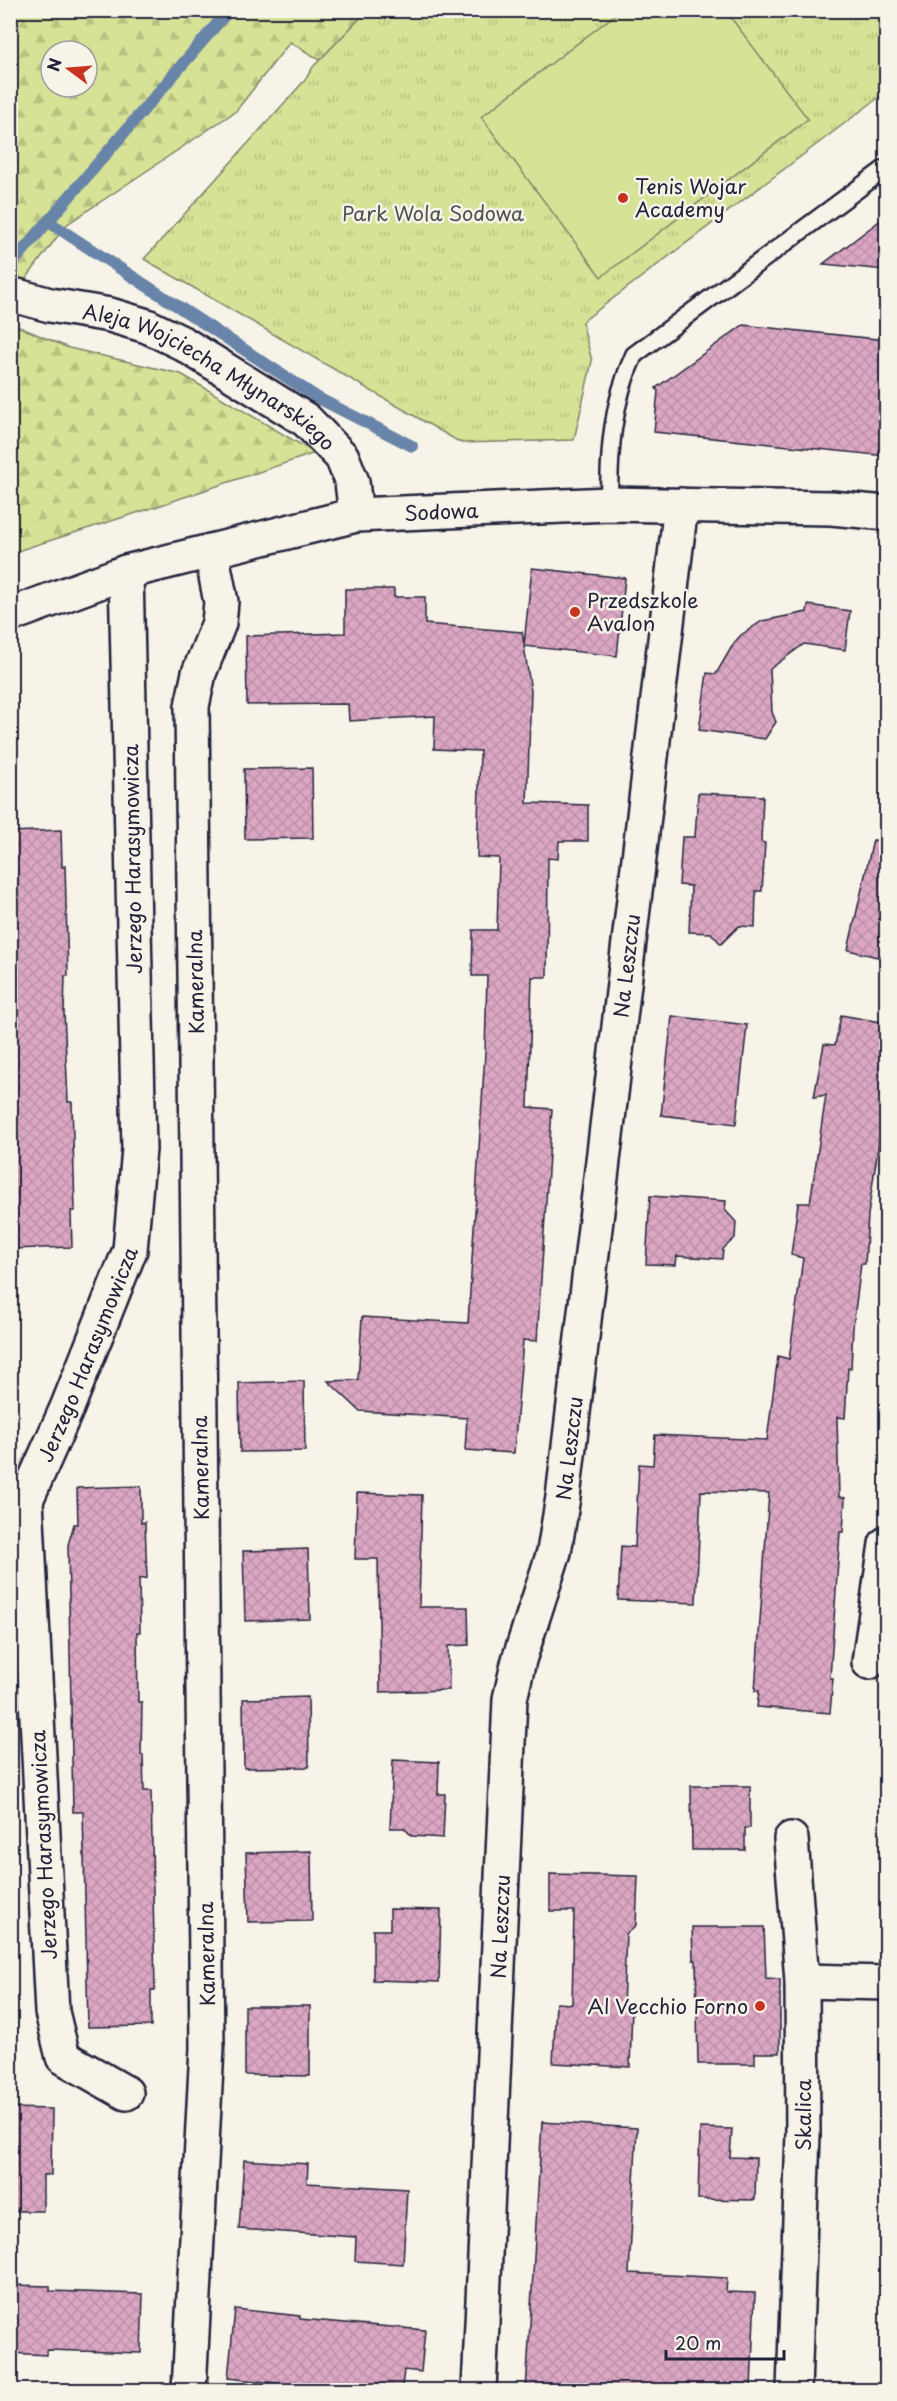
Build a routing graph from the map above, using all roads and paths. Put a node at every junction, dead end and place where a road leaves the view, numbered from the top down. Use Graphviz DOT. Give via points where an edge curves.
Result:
graph roads {
  1 [pos="886,168"];
  2 [pos="10,294"];
  3 [pos="609,504"];
  4 [pos="681,504"];
  5 [pos="886,513"];
  6 [pos="356,515"];
  7 [pos="211,551"];
  8 [pos="126,572"];
  9 [pos="10,615"];
  10 [pos="886,1544"];
  11 [pos="868,1662"];
  12 [pos="791,1839"];
  13 [pos="802,1981"];
  14 [pos="886,1983"];
  15 [pos="126,2093"];
  16 [pos="189,2391"];
  17 [pos="479,2391"];
  18 [pos="794,2391"];
  1 -- 3 [label="lane" via="634,355 616,402"];
  2 -- 6 [label="street, Aleja Wojciecha Młynarskiego" via="147,326 182,343 306,420 342,457 352,482"];
  3 -- 4 [label="street, Sodowa"];
  3 -- 6 [label="street, Sodowa"];
  4 -- 5 [label="street, Sodowa"];
  4 -- 17 [label="street, Na Leszczu" via="563,1497 554,1552 510,1699"];
  6 -- 7 [label="street, Sodowa"];
  7 -- 8 [label="street, Sodowa"];
  7 -- 16 [label="street, Kameralna" via="222,602 192,706 207,2048"];
  8 -- 9 [label="street, Sodowa"];
  8 -- 15 [label="street, Jerzego Harasymowicza" via="139,1149 130,1250 26,1500 52,2012 63,2057"];
  10 -- 11 [label="street"];
  12 -- 13 [label="street, Skalica"];
  13 -- 14 [label="street"];
  13 -- 18 [label="street, Skalica" via="803,2134"];
}
